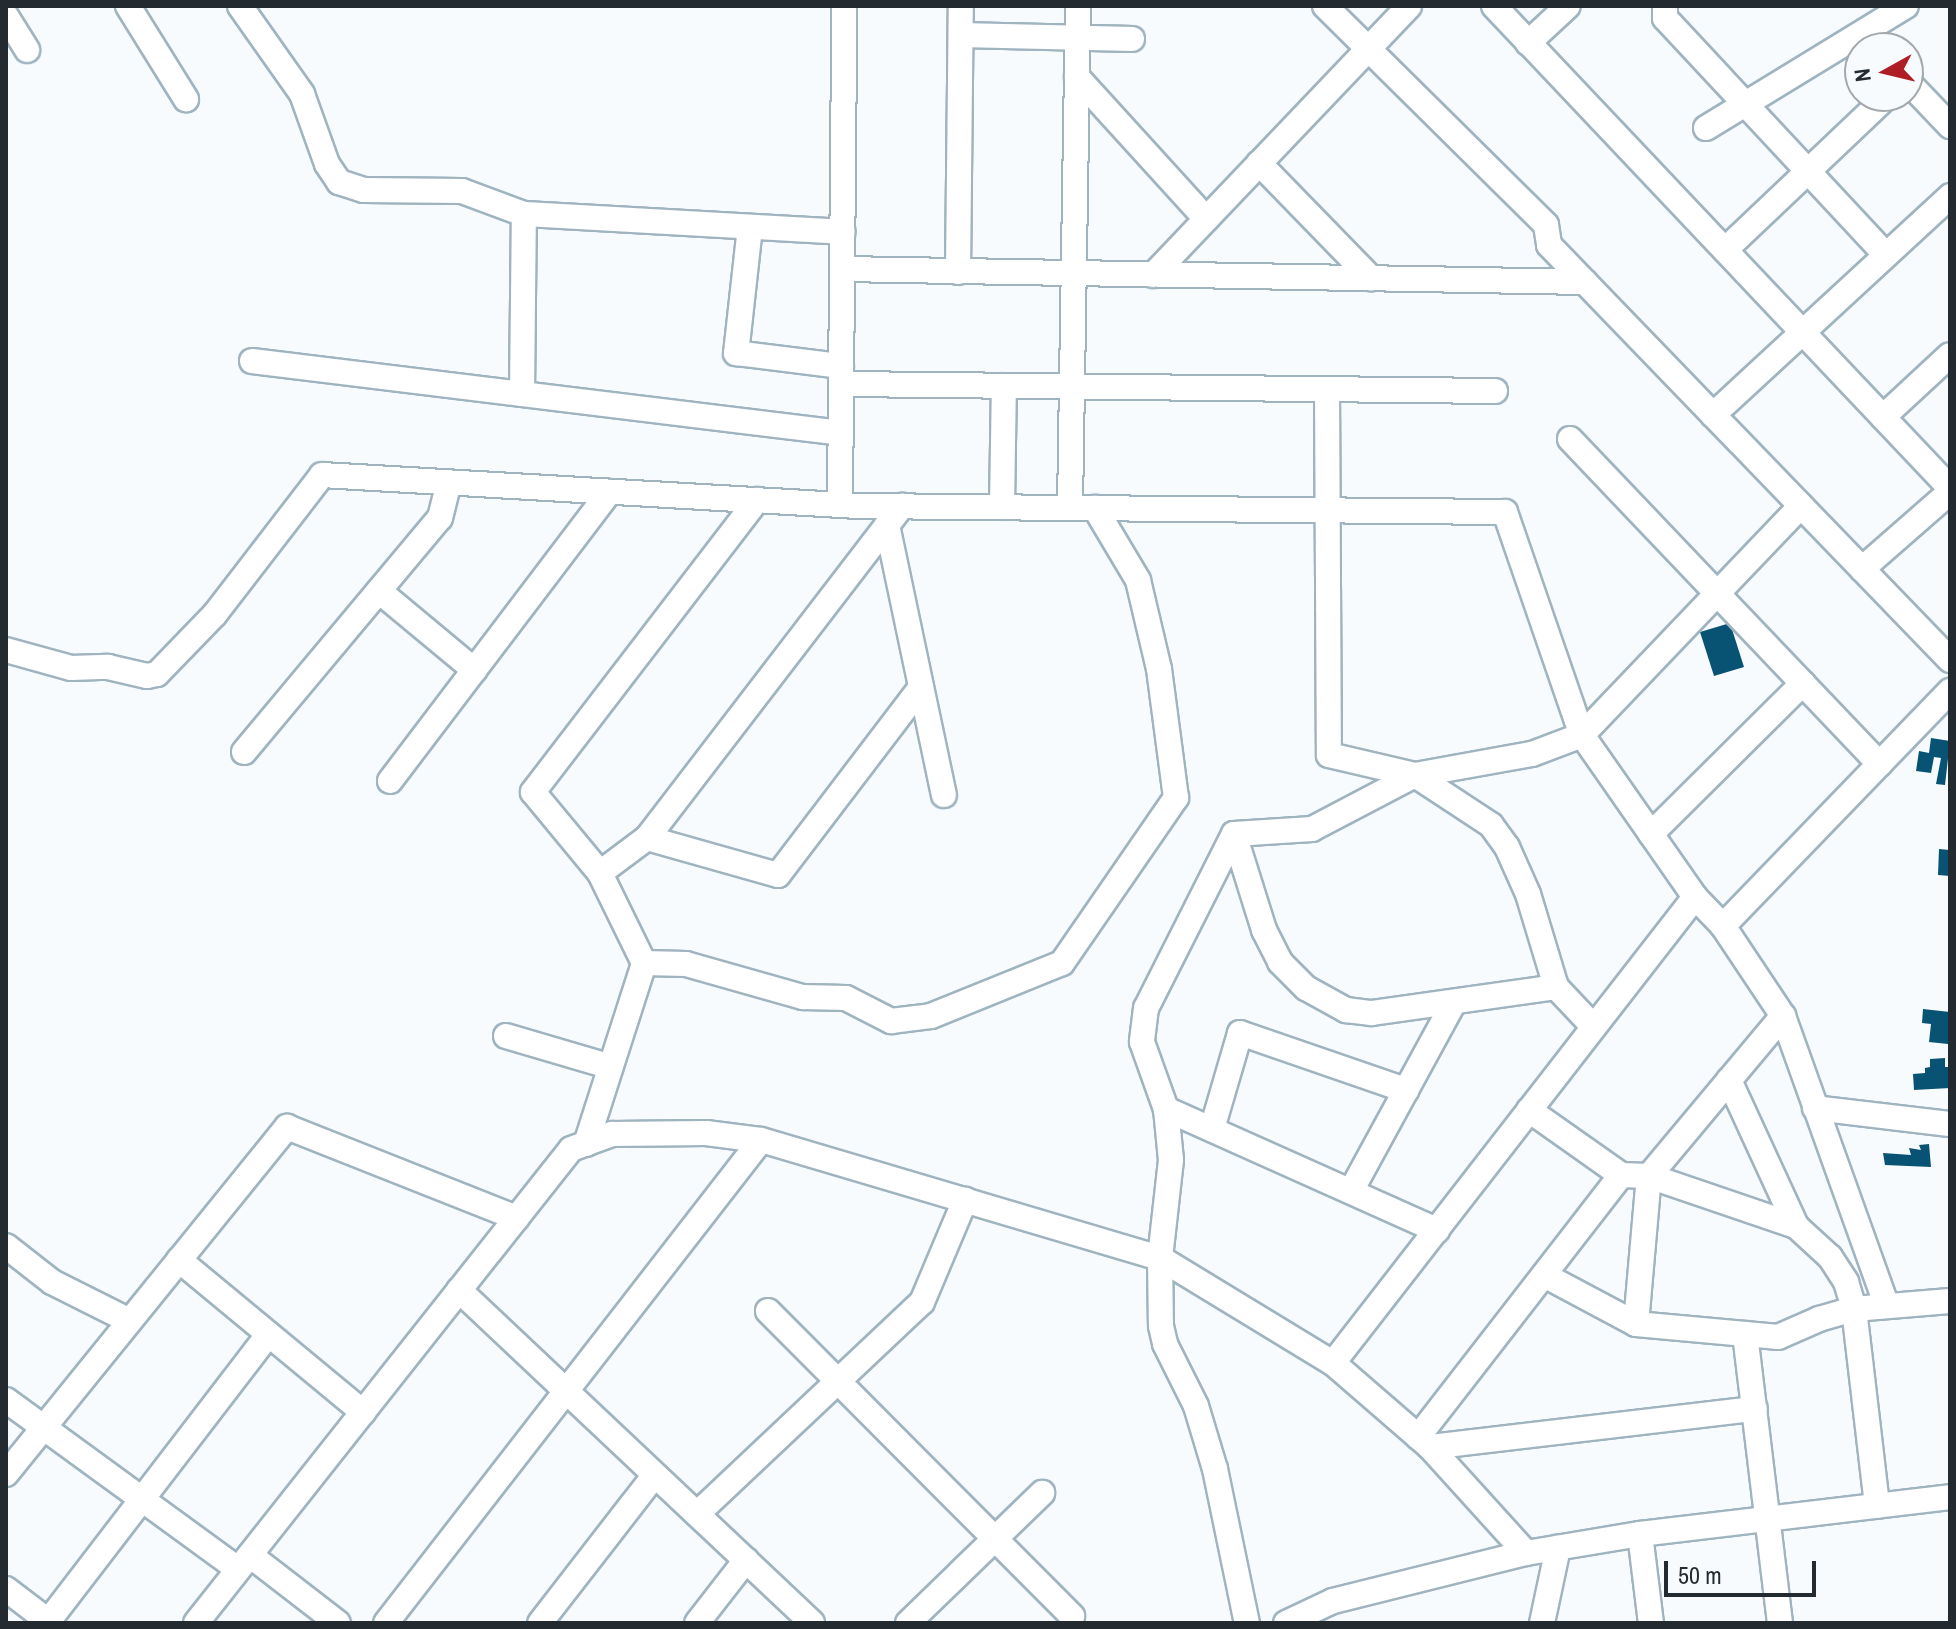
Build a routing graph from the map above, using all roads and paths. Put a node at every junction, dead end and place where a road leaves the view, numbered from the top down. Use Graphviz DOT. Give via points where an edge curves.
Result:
graph roads {
  1 [pos="128,6"];
  2 [pos="240,6"];
  3 [pos="844,6"];
  4 [pos="961,6"];
  5 [pos="1078,6"];
  6 [pos="1325,6"];
  7 [pos="1409,6"];
  8 [pos="1494,6"];
  9 [pos="1568,6"];
  10 [pos="1665,6"];
  11 [pos="1906,6"];
  12 [pos="6,16"];
  13 [pos="1878,32"];
  14 [pos="961,35"];
  15 [pos="1078,38"];
  16 [pos="1132,39"];
  17 [pos="1528,43"];
  18 [pos="1368,49"];
  19 [pos="27,50"];
  20 [pos="1844,53"];
  21 [pos="1077,77"];
  22 [pos="186,99"];
  23 [pos="1924,99"];
  24 [pos="1745,104"];
  25 [pos="1870,112"];
  26 [pos="1950,126"];
  27 [pos="1706,128"];
  28 [pos="1259,163"];
  29 [pos="1808,172"];
  30 [pos="1950,196"];
  31 [pos="524,214"];
  32 [pos="1206,219"];
  33 [pos="750,227"];
  34 [pos="842,232"];
  35 [pos="1725,250"];
  36 [pos="1886,255"];
  37 [pos="842,269"];
  38 [pos="958,272"];
  39 [pos="1074,273"];
  40 [pos="1153,275"];
  41 [pos="1371,278"];
  42 [pos="1585,282"];
  43 [pos="1803,332"];
  44 [pos="1950,355"];
  45 [pos="252,361"];
  46 [pos="841,375"];
  47 [pos="1004,386"];
  48 [pos="1072,387"];
  49 [pos="1327,389"];
  50 [pos="1495,391"];
  51 [pos="522,394"];
  52 [pos="1713,415"];
  53 [pos="1883,417"];
  54 [pos="841,433"];
  55 [pos="1570,439"];
  56 [pos="449,482"];
  57 [pos="1950,490"];
  58 [pos="609,492"];
  59 [pos="757,500"];
  60 [pos="840,505"];
  61 [pos="1801,506"];
  62 [pos="1002,507"];
  63 [pos="1070,508"];
  64 [pos="1095,508"];
  65 [pos="1327,510"];
  66 [pos="894,516"];
  67 [pos="1862,569"];
  68 [pos="379,591"];
  69 [pos="1717,593"];
  70 [pos="6,650"];
  71 [pos="1950,660"];
  72 [pos="474,670"];
  73 [pos="1803,683"];
  74 [pos="921,687"];
  75 [pos="1950,691"];
  76 [pos="1582,735"];
  77 [pos="244,752"];
  78 [pos="1880,764"];
  79 [pos="1415,775"];
  80 [pos="390,781"];
  81 [pos="944,795"];
  82 [pos="1234,834"];
  83 [pos="1651,834"];
  84 [pos="647,838"];
  85 [pos="600,873"];
  86 [pos="1695,897"];
  87 [pos="1723,926"];
  88 [pos="644,963"];
  89 [pos="1556,987"];
  90 [pos="1454,1002"];
  91 [pos="1783,1016"];
  92 [pos="1594,1027"];
  93 [pos="506,1036"];
  94 [pos="611,1067"];
  95 [pos="1729,1080"];
  96 [pos="1406,1090"];
  97 [pos="1815,1108"];
  98 [pos="1166,1109"];
  99 [pos="1529,1110"];
  100 [pos="1950,1124"];
  101 [pos="1212,1129"];
  102 [pos="761,1140"];
  103 [pos="586,1144"];
  104 [pos="1621,1175"];
  105 [pos="1649,1176"];
  106 [pos="1351,1191"];
  107 [pos="965,1200"];
  108 [pos="517,1218"];
  109 [pos="1796,1226"];
  110 [pos="1437,1230"];
  111 [pos="7,1250"];
  112 [pos="1160,1258"];
  113 [pos="179,1260"];
  114 [pos="1544,1275"];
  115 [pos="459,1290"];
  116 [pos="1950,1301"];
  117 [pos="1887,1306"];
  118 [pos="1854,1309"];
  119 [pos="768,1311"];
  120 [pos="130,1321"];
  121 [pos="1636,1324"];
  122 [pos="269,1334"];
  123 [pos="1745,1334"];
  124 [pos="1333,1363"];
  125 [pos="838,1382"];
  126 [pos="566,1391"];
  127 [pos="6,1400"];
  128 [pos="1755,1409"];
  129 [pos="363,1412"];
  130 [pos="43,1428"];
  131 [pos="1424,1442"];
  132 [pos="6,1474"];
  133 [pos="655,1475"];
  134 [pos="1042,1493"];
  135 [pos="1950,1497"];
  136 [pos="142,1499"];
  137 [pos="1877,1506"];
  138 [pos="697,1514"];
  139 [pos="1770,1519"];
  140 [pos="1640,1534"];
  141 [pos="995,1539"];
  142 [pos="1558,1548"];
  143 [pos="1526,1553"];
  144 [pos="746,1560"];
  145 [pos="244,1562"];
  146 [pos="6,1589"];
  147 [pos="1072,1616"];
  148 [pos="47,1622"];
  149 [pos="196,1623"];
  150 [pos="338,1623"];
  151 [pos="386,1623"];
  152 [pos="540,1623"];
  153 [pos="697,1623"];
  154 [pos="812,1623"];
  155 [pos="908,1623"];
  156 [pos="1247,1623"];
  157 [pos="1286,1623"];
  158 [pos="1542,1623"];
  159 [pos="1651,1623"];
  160 [pos="1780,1623"];
  1 -- 22 [label="street"];
  2 -- 31 [label="street" via="302,94 327,164 339,182 364,190 462,191"];
  3 -- 34 [label="street"];
  4 -- 14 [label="street"];
  5 -- 15 [label="street"];
  6 -- 18 [label="street"];
  7 -- 18 [label="street"];
  8 -- 17 [label="street"];
  9 -- 17 [label="street"];
  10 -- 24 [label="street" via="1665,18"];
  11 -- 13 [label="street"];
  12 -- 19 [label="street"];
  14 -- 15 [label="street"];
  14 -- 38 [label="street"];
  15 -- 16 [label="street"];
  15 -- 21 [label="street"];
  17 -- 35 [label="street"];
  18 -- 28 [label="street"];
  18 -- 42 [label="street" via="1546,225 1549,245"];
  20 -- 24 [label="street"];
  21 -- 32 [label="street"];
  21 -- 39 [label="street"];
  23 -- 26 [label="street"];
  24 -- 27 [label="street"];
  24 -- 29 [label="street"];
  25 -- 29 [label="street"];
  28 -- 32 [label="street"];
  28 -- 41 [label="street"];
  29 -- 35 [label="street"];
  29 -- 36 [label="street"];
  30 -- 36 [label="street"];
  31 -- 33 [label="street"];
  31 -- 51 [label="street"];
  32 -- 40 [label="street"];
  33 -- 34 [label="street"];
  33 -- 46 [label="street" via="736,353"];
  34 -- 37 [label="street"];
  35 -- 43 [label="street"];
  36 -- 43 [label="street"];
  37 -- 38 [label="street"];
  37 -- 46 [label="street"];
  38 -- 39 [label="street"];
  39 -- 40 [label="street"];
  39 -- 48 [label="street"];
  40 -- 41 [label="street"];
  41 -- 42 [label="street"];
  42 -- 52 [label="street"];
  43 -- 52 [label="street"];
  43 -- 53 [label="street"];
  44 -- 53 [label="street"];
  45 -- 51 [label="street"];
  46 -- 47 [label="street"];
  46 -- 54 [label="street"];
  47 -- 48 [label="street"];
  47 -- 62 [label="street"];
  48 -- 49 [label="street"];
  48 -- 63 [label="street"];
  49 -- 50 [label="street"];
  49 -- 65 [label="street"];
  51 -- 54 [label="street"];
  52 -- 61 [label="street"];
  53 -- 57 [label="street"];
  54 -- 60 [label="street"];
  55 -- 69 [label="street"];
  56 -- 58 [label="street"];
  56 -- 68 [label="street" via="440,518"];
  56 -- 70 [label="street" via="322,475 215,614 157,674 71,668"];
  57 -- 67 [label="street"];
  58 -- 59 [label="street"];
  58 -- 72 [label="street"];
  59 -- 60 [label="street"];
  59 -- 85 [label="street" via="533,792"];
  60 -- 66 [label="street"];
  61 -- 67 [label="street"];
  61 -- 69 [label="street"];
  62 -- 63 [label="street"];
  62 -- 66 [label="street"];
  63 -- 64 [label="street"];
  64 -- 65 [label="street"];
  64 -- 88 [label="street" via="1138,580 1159,669 1176,798 1062,963 931,1016 891,1021 846,998 803,997 686,964"];
  65 -- 76 [label="street" via="1505,512"];
  65 -- 79 [label="street" via="1329,755"];
  66 -- 74 [label="street"];
  66 -- 84 [label="street"];
  67 -- 71 [label="street"];
  68 -- 72 [label="street"];
  68 -- 77 [label="street"];
  69 -- 73 [label="street"];
  69 -- 76 [label="street"];
  72 -- 80 [label="street"];
  73 -- 78 [label="street"];
  73 -- 83 [label="street"];
  74 -- 81 [label="street"];
  74 -- 84 [label="street" via="778,875"];
  75 -- 78 [label="street"];
  76 -- 79 [label="street" via="1532,754"];
  76 -- 83 [label="street"];
  78 -- 87 [label="street"];
  79 -- 82 [label="street" via="1312,829"];
  79 -- 89 [label="street" via="1491,825 1507,847 1528,894"];
  82 -- 90 [label="street" via="1264,930 1280,962 1306,988 1346,1010 1372,1013"];
  82 -- 98 [label="street" via="1146,1008 1142,1042"];
  83 -- 86 [label="street"];
  84 -- 85 [label="street"];
  85 -- 88 [label="street"];
  86 -- 87 [label="street"];
  86 -- 92 [label="street"];
  87 -- 91 [label="street"];
  88 -- 94 [label="street"];
  89 -- 90 [label="street"];
  89 -- 92 [label="street"];
  90 -- 96 [label="street"];
  91 -- 95 [label="street"];
  91 -- 97 [label="street"];
  92 -- 99 [label="street"];
  93 -- 94 [label="street"];
  94 -- 103 [label="street"];
  95 -- 105 [label="street"];
  95 -- 109 [label="street"];
  96 -- 101 [label="street" via="1240,1033"];
  96 -- 106 [label="street"];
  97 -- 100 [label="street"];
  97 -- 117 [label="street"];
  98 -- 101 [label="street"];
  98 -- 112 [label="street" via="1171,1160"];
  99 -- 104 [label="street"];
  99 -- 110 [label="street"];
  101 -- 106 [label="street"];
  102 -- 103 [label="street" via="706,1133 612,1134"];
  102 -- 107 [label="street"];
  102 -- 126 [label="street"];
  103 -- 108 [label="street" via="571,1149"];
  104 -- 105 [label="street"];
  104 -- 114 [label="street"];
  105 -- 109 [label="street"];
  105 -- 121 [label="street"];
  106 -- 110 [label="street"];
  107 -- 112 [label="street"];
  107 -- 125 [label="street" via="922,1302"];
  108 -- 113 [label="street" via="287,1127"];
  108 -- 115 [label="street"];
  109 -- 118 [label="street" via="1830,1257 1846,1282"];
  110 -- 124 [label="street"];
  111 -- 120 [label="street" via="52,1282"];
  112 -- 124 [label="street"];
  112 -- 156 [label="street" via="1165,1344 1196,1406 1215,1469"];
  113 -- 120 [label="street"];
  113 -- 122 [label="street"];
  114 -- 121 [label="street"];
  114 -- 131 [label="street"];
  115 -- 126 [label="street"];
  115 -- 129 [label="street"];
  116 -- 117 [label="street"];
  117 -- 118 [label="street"];
  118 -- 123 [label="street" via="1778,1337"];
  118 -- 137 [label="street"];
  119 -- 125 [label="street"];
  120 -- 130 [label="street"];
  121 -- 123 [label="street"];
  122 -- 129 [label="street"];
  122 -- 136 [label="street"];
  123 -- 128 [label="street"];
  124 -- 131 [label="street"];
  125 -- 138 [label="street"];
  125 -- 141 [label="street"];
  126 -- 133 [label="street"];
  126 -- 151 [label="street"];
  127 -- 130 [label="street"];
  128 -- 131 [label="street"];
  128 -- 139 [label="street"];
  129 -- 145 [label="street"];
  130 -- 132 [label="street"];
  130 -- 136 [label="street"];
  131 -- 143 [label="street"];
  133 -- 138 [label="street"];
  133 -- 152 [label="street"];
  134 -- 141 [label="street"];
  135 -- 137 [label="street"];
  136 -- 145 [label="street"];
  136 -- 148 [label="street"];
  137 -- 139 [label="street"];
  138 -- 144 [label="street"];
  139 -- 140 [label="street"];
  139 -- 160 [label="street"];
  140 -- 142 [label="street"];
  140 -- 159 [label="street"];
  141 -- 147 [label="street"];
  141 -- 155 [label="street"];
  142 -- 143 [label="street"];
  142 -- 158 [label="street"];
  143 -- 157 [label="street" via="1333,1601"];
  144 -- 153 [label="street"];
  144 -- 154 [label="street"];
  145 -- 149 [label="street"];
  145 -- 150 [label="street"];
  146 -- 148 [label="street"];
}
